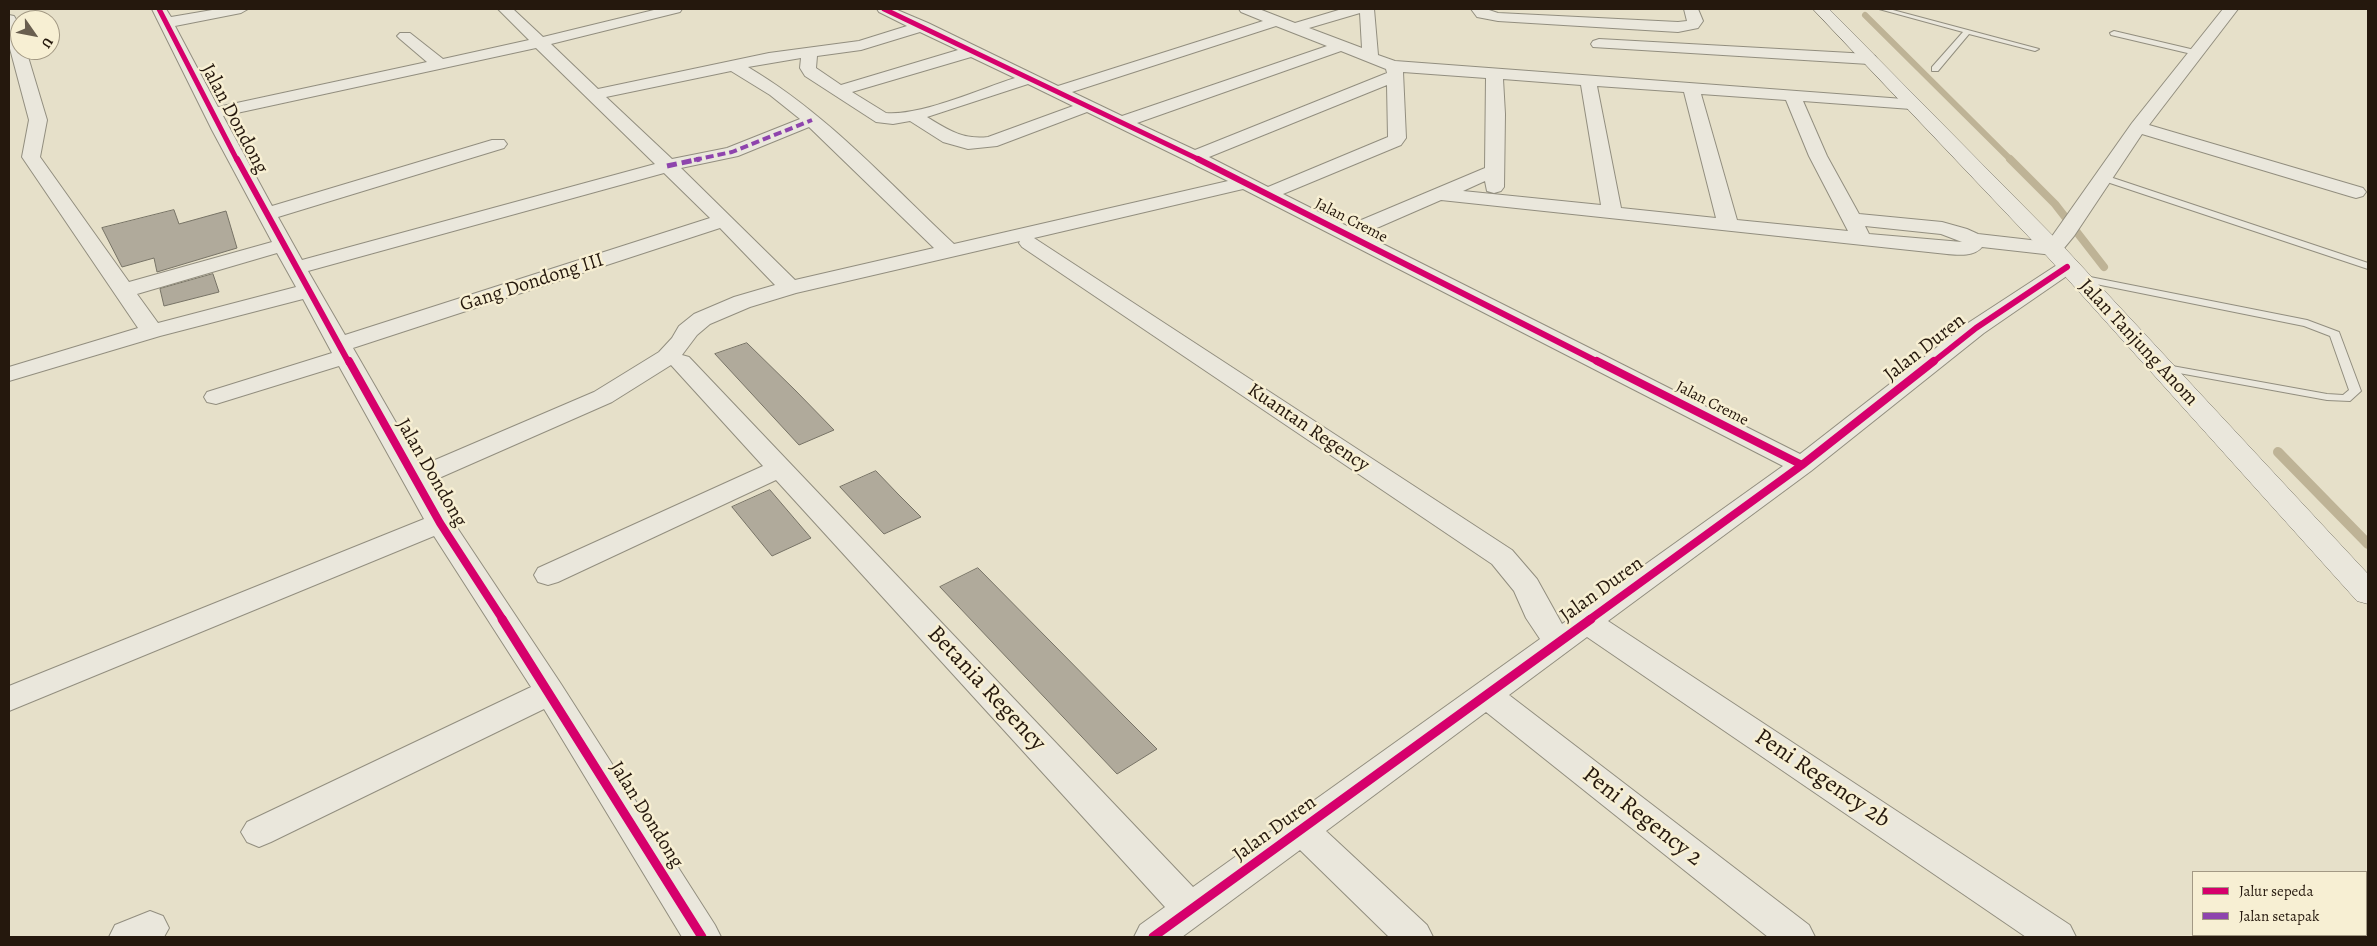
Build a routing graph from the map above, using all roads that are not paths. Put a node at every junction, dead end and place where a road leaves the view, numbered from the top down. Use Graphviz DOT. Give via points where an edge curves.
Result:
graph roads {
  1 [pos="21,9"];
  2 [pos="241,9"];
  3 [pos="505,9"];
  4 [pos="675,9"];
  5 [pos="884,9"];
  6 [pos="1246,9"];
  7 [pos="1357,9"];
  8 [pos="1367,9"];
  9 [pos="1478,9"];
  10 [pos="1821,9"];
  11 [pos="1882,9"];
  12 [pos="2232,9"];
  13 [pos="1583,15"];
  14 [pos="1693,15"];
  15 [pos="162,16"];
  16 [pos="9,18"];
  17 [pos="1277,21"];
  18 [pos="923,26"];
  19 [pos="1294,28"];
  20 [pos="1967,32"];
  21 [pos="2114,33"];
  22 [pos="405,36"];
  23 [pos="542,42"];
  24 [pos="1598,44"];
  25 [pos="1341,46"];
  26 [pos="2035,49"];
  27 [pos="974,51"];
  28 [pos="2196,53"];
  29 [pos="808,54"];
  30 [pos="1370,57"];
  31 [pos="1868,59"];
  32 [pos="440,64"];
  33 [pos="732,65"];
  34 [pos="1935,69"];
  35 [pos="1394,71"];
  36 [pos="1494,73"];
  37 [pos="1030,78"];
  38 [pos="1588,80"];
  39 [pos="1691,88"];
  40 [pos="840,90"];
  41 [pos="1058,92"];
  42 [pos="593,95"];
  43 [pos="1792,95"];
  44 [pos="1911,104"];
  45 [pos="1088,106"];
  46 [pos="212,113"];
  47 [pos="912,115"];
  48 [pos="812,120"];
  49 [pos="1122,122"];
  50 [pos="2138,127"];
  51 [pos="498,144"];
  52 [pos="1194,157"];
  53 [pos="667,166"];
  54 [pos="1493,171"];
  55 [pos="2104,178"];
  56 [pos="1246,183"];
  57 [pos="2356,192"];
  58 [pos="1266,194"];
  59 [pos="1436,194"];
  60 [pos="1494,201"];
  61 [pos="1612,212"];
  62 [pos="266,214"];
  63 [pos="1852,219"];
  64 [pos="724,220"];
  65 [pos="1728,225"];
  66 [pos="1346,234"];
  67 [pos="1863,240"];
  68 [pos="1973,240"];
  69 [pos="1029,243"];
  70 [pos="283,245"];
  71 [pos="950,252"];
  72 [pos="2066,256"];
  73 [pos="2368,266"];
  74 [pos="302,280"];
  75 [pos="790,288"];
  76 [pos="123,291"];
  77 [pos="152,331"];
  78 [pos="342,350"];
  79 [pos="681,362"];
  80 [pos="2159,366"];
  81 [pos="9,374"];
  82 [pos="216,397"];
  83 [pos="1802,465"];
  84 [pos="781,468"];
  85 [pos="414,478"];
  86 [pos="440,522"];
  87 [pos="548,574"];
  88 [pos="2368,593"];
  89 [pos="1586,621"];
  90 [pos="1560,641"];
  91 [pos="550,692"];
  92 [pos="1488,696"];
  93 [pos="9,698"];
  94 [pos="1302,830"];
  95 [pos="259,832"];
  96 [pos="1191,910"];
  97 [pos="702,937"];
  98 [pos="1153,937"];
  99 [pos="1414,937"];
  100 [pos="1796,937"];
  101 [pos="2057,937"];
  1 -- 16 [label="street"];
  2 -- 15 [label="street"];
  3 -- 23 [label="street"];
  4 -- 23 [label="street"];
  5 -- 18 [label="street, Jalan Creme"];
  6 -- 17 [label="street"];
  7 -- 19 [label="street"];
  8 -- 30 [label="street"];
  9 -- 13 [label="street" via="1482,14 1498,18"];
  10 -- 31 [label="main road, Jalan Tanjung Anom"];
  11 -- 20 [label="lane"];
  12 -- 28 [label="street"];
  13 -- 14 [label="street" via="1678,27 1693,25"];
  15 -- 46 [label="street, Jalan Dondong"];
  16 -- 76 [label="street" via="38,120 31,157"];
  17 -- 19 [label="street"];
  17 -- 41 [label="street"];
  18 -- 27 [label="street, Jalan Creme"];
  18 -- 29 [label="street" via="861,45"];
  19 -- 25 [label="street"];
  20 -- 26 [label="lane"];
  20 -- 34 [label="lane"];
  21 -- 28 [label="lane"];
  22 -- 32 [label="street"];
  23 -- 32 [label="street"];
  23 -- 42 [label="street"];
  24 -- 31 [label="street"];
  25 -- 30 [label="street"];
  25 -- 49 [label="street"];
  27 -- 37 [label="street, Jalan Creme"];
  27 -- 40 [label="street"];
  28 -- 50 [label="street"];
  29 -- 33 [label="street"];
  29 -- 40 [label="street" via="811,73"];
  30 -- 35 [label="street"];
  31 -- 44 [label="main road, Jalan Tanjung Anom"];
  32 -- 46 [label="street"];
  33 -- 42 [label="street"];
  33 -- 48 [label="street" via="776,91"];
  35 -- 36 [label="street"];
  35 -- 52 [label="street"];
  35 -- 58 [label="street" via="1395,140"];
  36 -- 38 [label="street"];
  36 -- 54 [label="street"];
  37 -- 41 [label="street, Jalan Creme"];
  37 -- 47 [label="street"];
  38 -- 39 [label="street"];
  38 -- 61 [label="street"];
  39 -- 43 [label="street"];
  39 -- 65 [label="street"];
  40 -- 47 [label="street" via="885,119"];
  41 -- 45 [label="street, Jalan Creme"];
  42 -- 53 [label="street"];
  43 -- 44 [label="street"];
  43 -- 63 [label="street" via="1818,156"];
  44 -- 72 [label="main road, Jalan Tanjung Anom"];
  45 -- 47 [label="street" via="977,145 957,142"];
  45 -- 49 [label="street, Jalan Creme"];
  46 -- 62 [label="street, Jalan Dondong"];
  48 -- 53 [label="street" via="732,152"];
  48 -- 71 [label="street"];
  49 -- 52 [label="street, Jalan Creme"];
  50 -- 55 [label="street"];
  50 -- 57 [label="street"];
  51 -- 62 [label="street"];
  52 -- 56 [label="street, Jalan Creme"];
  53 -- 64 [label="street"];
  53 -- 74 [label="street"];
  54 -- 59 [label="street"];
  54 -- 60 [label="street"];
  55 -- 72 [label="street" via="2079,214"];
  55 -- 73 [label="lane"];
  56 -- 58 [label="street, Jalan Creme"];
  56 -- 71 [label="street"];
  58 -- 66 [label="street, Jalan Creme"];
  59 -- 60 [label="street"];
  59 -- 66 [label="street"];
  60 -- 61 [label="street"];
  61 -- 65 [label="street"];
  62 -- 70 [label="street, Jalan Dondong"];
  63 -- 67 [label="street"];
  63 -- 68 [label="street" via="1942,228"];
  64 -- 75 [label="street"];
  64 -- 78 [label="street, Gang Dondong III"];
  65 -- 67 [label="street"];
  66 -- 83 [label="street, Jalan Creme"];
  67 -- 68 [label="street" via="1963,249 1972,246"];
  68 -- 72 [label="street"];
  69 -- 90 [label="street, Kuantan Regency" via="1502,557 1528,591 1544,625"];
  70 -- 74 [label="street, Jalan Dondong"];
  70 -- 76 [label="street"];
  71 -- 75 [label="street"];
  72 -- 80 [label="main road, Jalan Tanjung Anom"];
  72 -- 80 [label="lane" via="2328,330 2335,334 2356,391 2346,399 2327,397"];
  72 -- 83 [label="street, Jalan Duren"];
  74 -- 77 [label="street"];
  74 -- 78 [label="street, Jalan Dondong"];
  75 -- 85 [label="street" via="742,302 702,319 687,331 667,357 603,397"];
  76 -- 77 [label="street"];
  77 -- 81 [label="street"];
  78 -- 82 [label="street, Gang Dondong III"];
  78 -- 85 [label="street, Jalan Dondong"];
  79 -- 84 [label="street, Betania Regency"];
  80 -- 88 [label="main road, Jalan Tanjung Anom"];
  83 -- 89 [label="street, Jalan Duren"];
  84 -- 87 [label="street"];
  84 -- 96 [label="street, Betania Regency"];
  85 -- 86 [label="street, Jalan Dondong"];
  86 -- 91 [label="street, Jalan Dondong"];
  86 -- 93 [label="street"];
  89 -- 90 [label="street, Jalan Duren"];
  89 -- 101 [label="street, Peni Regency 2b"];
  90 -- 92 [label="street, Jalan Duren"];
  91 -- 95 [label="street"];
  91 -- 97 [label="street, Jalan Dondong"];
  92 -- 94 [label="street, Jalan Duren"];
  92 -- 100 [label="street, Peni Regency 2"];
  94 -- 96 [label="street, Jalan Duren"];
  94 -- 99 [label="street"];
  96 -- 98 [label="street, Jalan Duren"];
}
